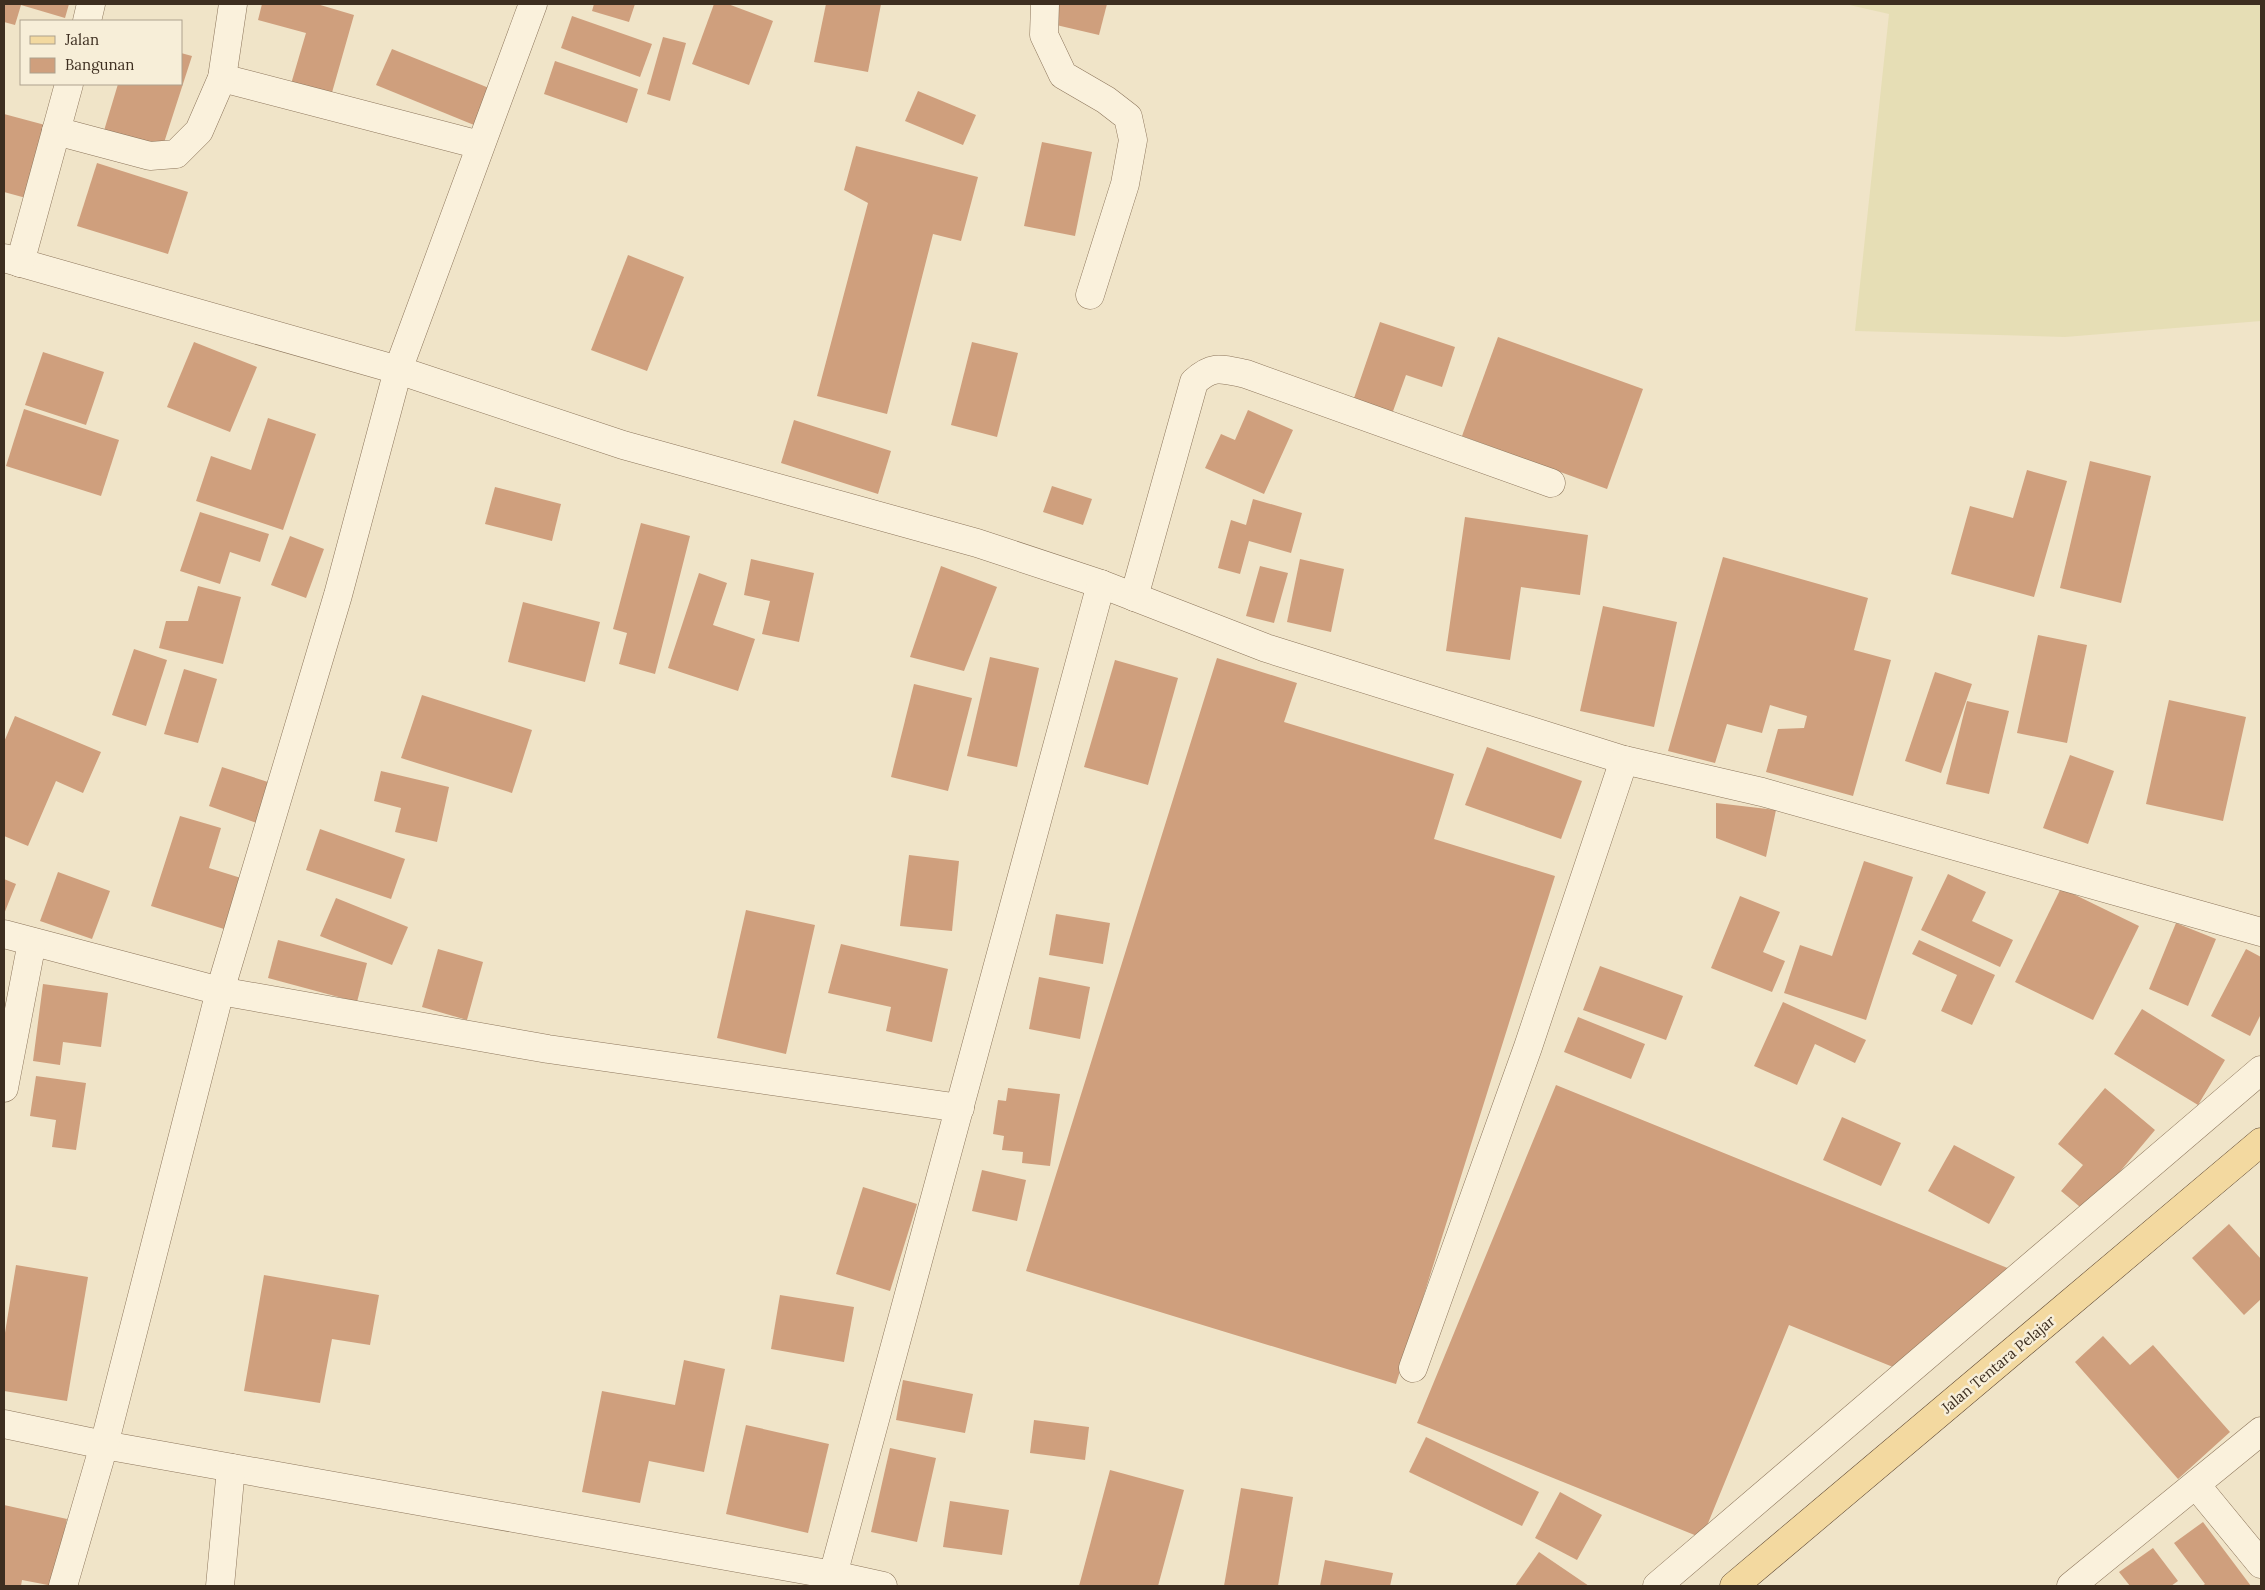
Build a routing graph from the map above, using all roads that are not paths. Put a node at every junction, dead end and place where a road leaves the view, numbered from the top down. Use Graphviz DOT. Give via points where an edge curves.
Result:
graph roads {
  1 [pos="91,4"];
  2 [pos="233,4"];
  3 [pos="533,4"];
  4 [pos="1045,4"];
  5 [pos="86,20"];
  6 [pos="222,78"];
  7 [pos="69,85"];
  8 [pos="56,131"];
  9 [pos="480,145"];
  10 [pos="12,260"];
  11 [pos="1090,295"];
  12 [pos="398,370"];
  13 [pos="1551,483"];
  14 [pos="1101,584"];
  15 [pos="1134,597"];
  16 [pos="1624,760"];
  17 [pos="2261,932"];
  18 [pos="4,934"];
  19 [pos="32,942"];
  20 [pos="220,991"];
  21 [pos="2261,1070"];
  22 [pos="4,1088"];
  23 [pos="960,1108"];
  24 [pos="2261,1142"];
  25 [pos="1413,1368"];
  26 [pos="4,1424"];
  27 [pos="2261,1431"];
  28 [pos="104,1445"];
  29 [pos="231,1468"];
  30 [pos="2196,1485"];
  31 [pos="2261,1564"];
  32 [pos="834,1575"];
  33 [pos="63,1586"];
  34 [pos="220,1586"];
  35 [pos="882,1586"];
  36 [pos="1657,1586"];
  37 [pos="1734,1586"];
  38 [pos="2072,1586"];
  1 -- 5 [label="street"];
  2 -- 6 [label="street"];
  3 -- 9 [label="street"];
  4 -- 11 [label="street" via="1044,35 1063,74 1128,117 1133,140 1125,184"];
  6 -- 8 [label="street" via="199,130 176,154 150,156"];
  6 -- 9 [label="street"];
  7 -- 8 [label="street"];
  8 -- 10 [label="street"];
  9 -- 12 [label="street"];
  10 -- 12 [label="street"];
  12 -- 14 [label="street" via="623,445 977,543"];
  12 -- 20 [label="street" via="338,595"];
  13 -- 15 [label="street" via="1246,374 1219,368 1204,373 1194,382"];
  14 -- 15 [label="street"];
  14 -- 23 [label="street"];
  15 -- 16 [label="street" via="1266,648"];
  16 -- 17 [label="street" via="1762,792"];
  16 -- 25 [label="street" via="1528,1047"];
  18 -- 19 [label="street"];
  19 -- 20 [label="street"];
  19 -- 22 [label="street"];
  20 -- 23 [label="street" via="548,1049"];
  20 -- 28 [label="street"];
  21 -- 36 [label="street"];
  23 -- 32 [label="street"];
  24 -- 37 [label="main road, Jalan Tentara Pelajar"];
  26 -- 28 [label="street"];
  27 -- 30 [label="street"];
  28 -- 29 [label="street"];
  28 -- 33 [label="street"];
  29 -- 32 [label="street"];
  29 -- 34 [label="street"];
  30 -- 31 [label="street"];
  30 -- 38 [label="street"];
  32 -- 35 [label="street"];
}
